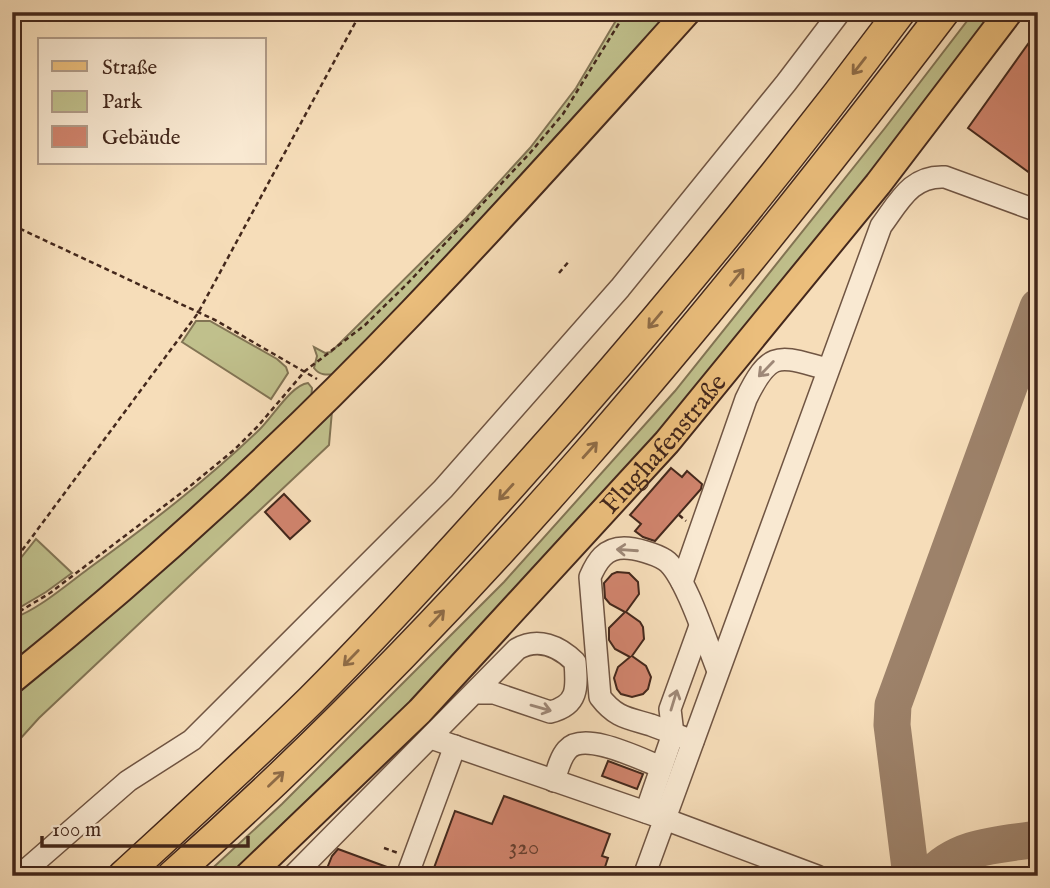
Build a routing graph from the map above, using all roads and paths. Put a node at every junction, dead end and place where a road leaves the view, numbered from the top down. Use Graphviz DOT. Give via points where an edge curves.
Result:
graph roads {
  1 [pos="361,12"];
  2 [pos="626,12"];
  3 [pos="687,12"];
  4 [pos="840,12"];
  5 [pos="900,12"];
  6 [pos="944,12"];
  7 [pos="1009,12"];
  8 [pos="1038,211"];
  9 [pos="12,225"];
  10 [pos="570,260"];
  11 [pos="559,273"];
  12 [pos="198,313"];
  13 [pos="828,369"];
  14 [pos="305,371"];
  15 [pos="335,390"];
  16 [pos="12,564"];
  17 [pos="682,582"];
  18 [pos="12,616"];
  19 [pos="700,626"];
  20 [pos="718,671"];
  21 [pos="12,680"];
  22 [pos="475,693"];
  23 [pos="683,737"];
  24 [pos="431,738"];
  25 [pos="455,746"];
  26 [pos="661,767"];
  27 [pos="554,781"];
  28 [pos="655,816"];
  29 [pos="281,844"];
  30 [pos="384,848"];
  31 [pos="405,865"];
  32 [pos="19,876"];
  33 [pos="123,876"];
  34 [pos="172,876"];
  35 [pos="248,876"];
  36 [pos="255,876"];
  37 [pos="293,876"];
  38 [pos="643,876"];
  39 [pos="817,876"];
  1 -- 12 [label="path"];
  2 -- 14 [label="path" via="563,114 530,153 365,325"];
  3 -- 15 [label="main road" via="493,226"];
  4 -- 32 [label="lane" via="620,288 443,489 192,740 128,781"];
  5 -- 33 [label="highway, one-way" via="688,281 434,572 310,700"];
  34 -- 6 [label="highway, one-way" via="352,705 527,520 742,272"];
  7 -- 29 [label="main road, Flughafenstraße" via="878,184 667,442 420,711"];
  8 -- 13 [label="lane" via="945,177 919,181 881,226"];
  9 -- 12 [label="path"];
  10 -- 11 [label="path"];
  12 -- 14 [label="path"];
  12 -- 16 [label="path"];
  13 -- 17 [label="lane, one-way" via="777,358 754,382"];
  13 -- 20 [label="lane"];
  14 -- 15 [label="path"];
  14 -- 18 [label="path" via="258,426 216,465 50,593"];
  15 -- 21 [label="main road" via="90,618"];
  17 -- 19 [label="lane"];
  17 -- 23 [label="lane, one-way" via="666,560 631,548 604,554 590,577 600,697 621,717"];
  19 -- 20 [label="lane"];
  23 -- 19 [label="lane, one-way" via="670,709"];
  20 -- 23 [label="lane"];
  22 -- 22 [label="lane, one-way" via="494,693 551,712 560,710 574,695 575,663 549,645 526,643"];
  22 -- 24 [label="lane"];
  23 -- 26 [label="lane"];
  23 -- 28 [label="lane"];
  24 -- 25 [label="lane"];
  24 -- 37 [label="lane"];
  25 -- 27 [label="lane"];
  25 -- 31 [label="lane"];
  26 -- 27 [label="lane" via="592,742 579,743 568,748"];
  26 -- 28 [label="lane"];
  27 -- 28 [label="lane"];
  28 -- 38 [label="lane"];
  28 -- 39 [label="lane"];
  29 -- 35 [label="main road, Flughafenstraße"];
  29 -- 36 [label="main road, Flughafenstraße"];
  30 -- 31 [label="path"];
}
